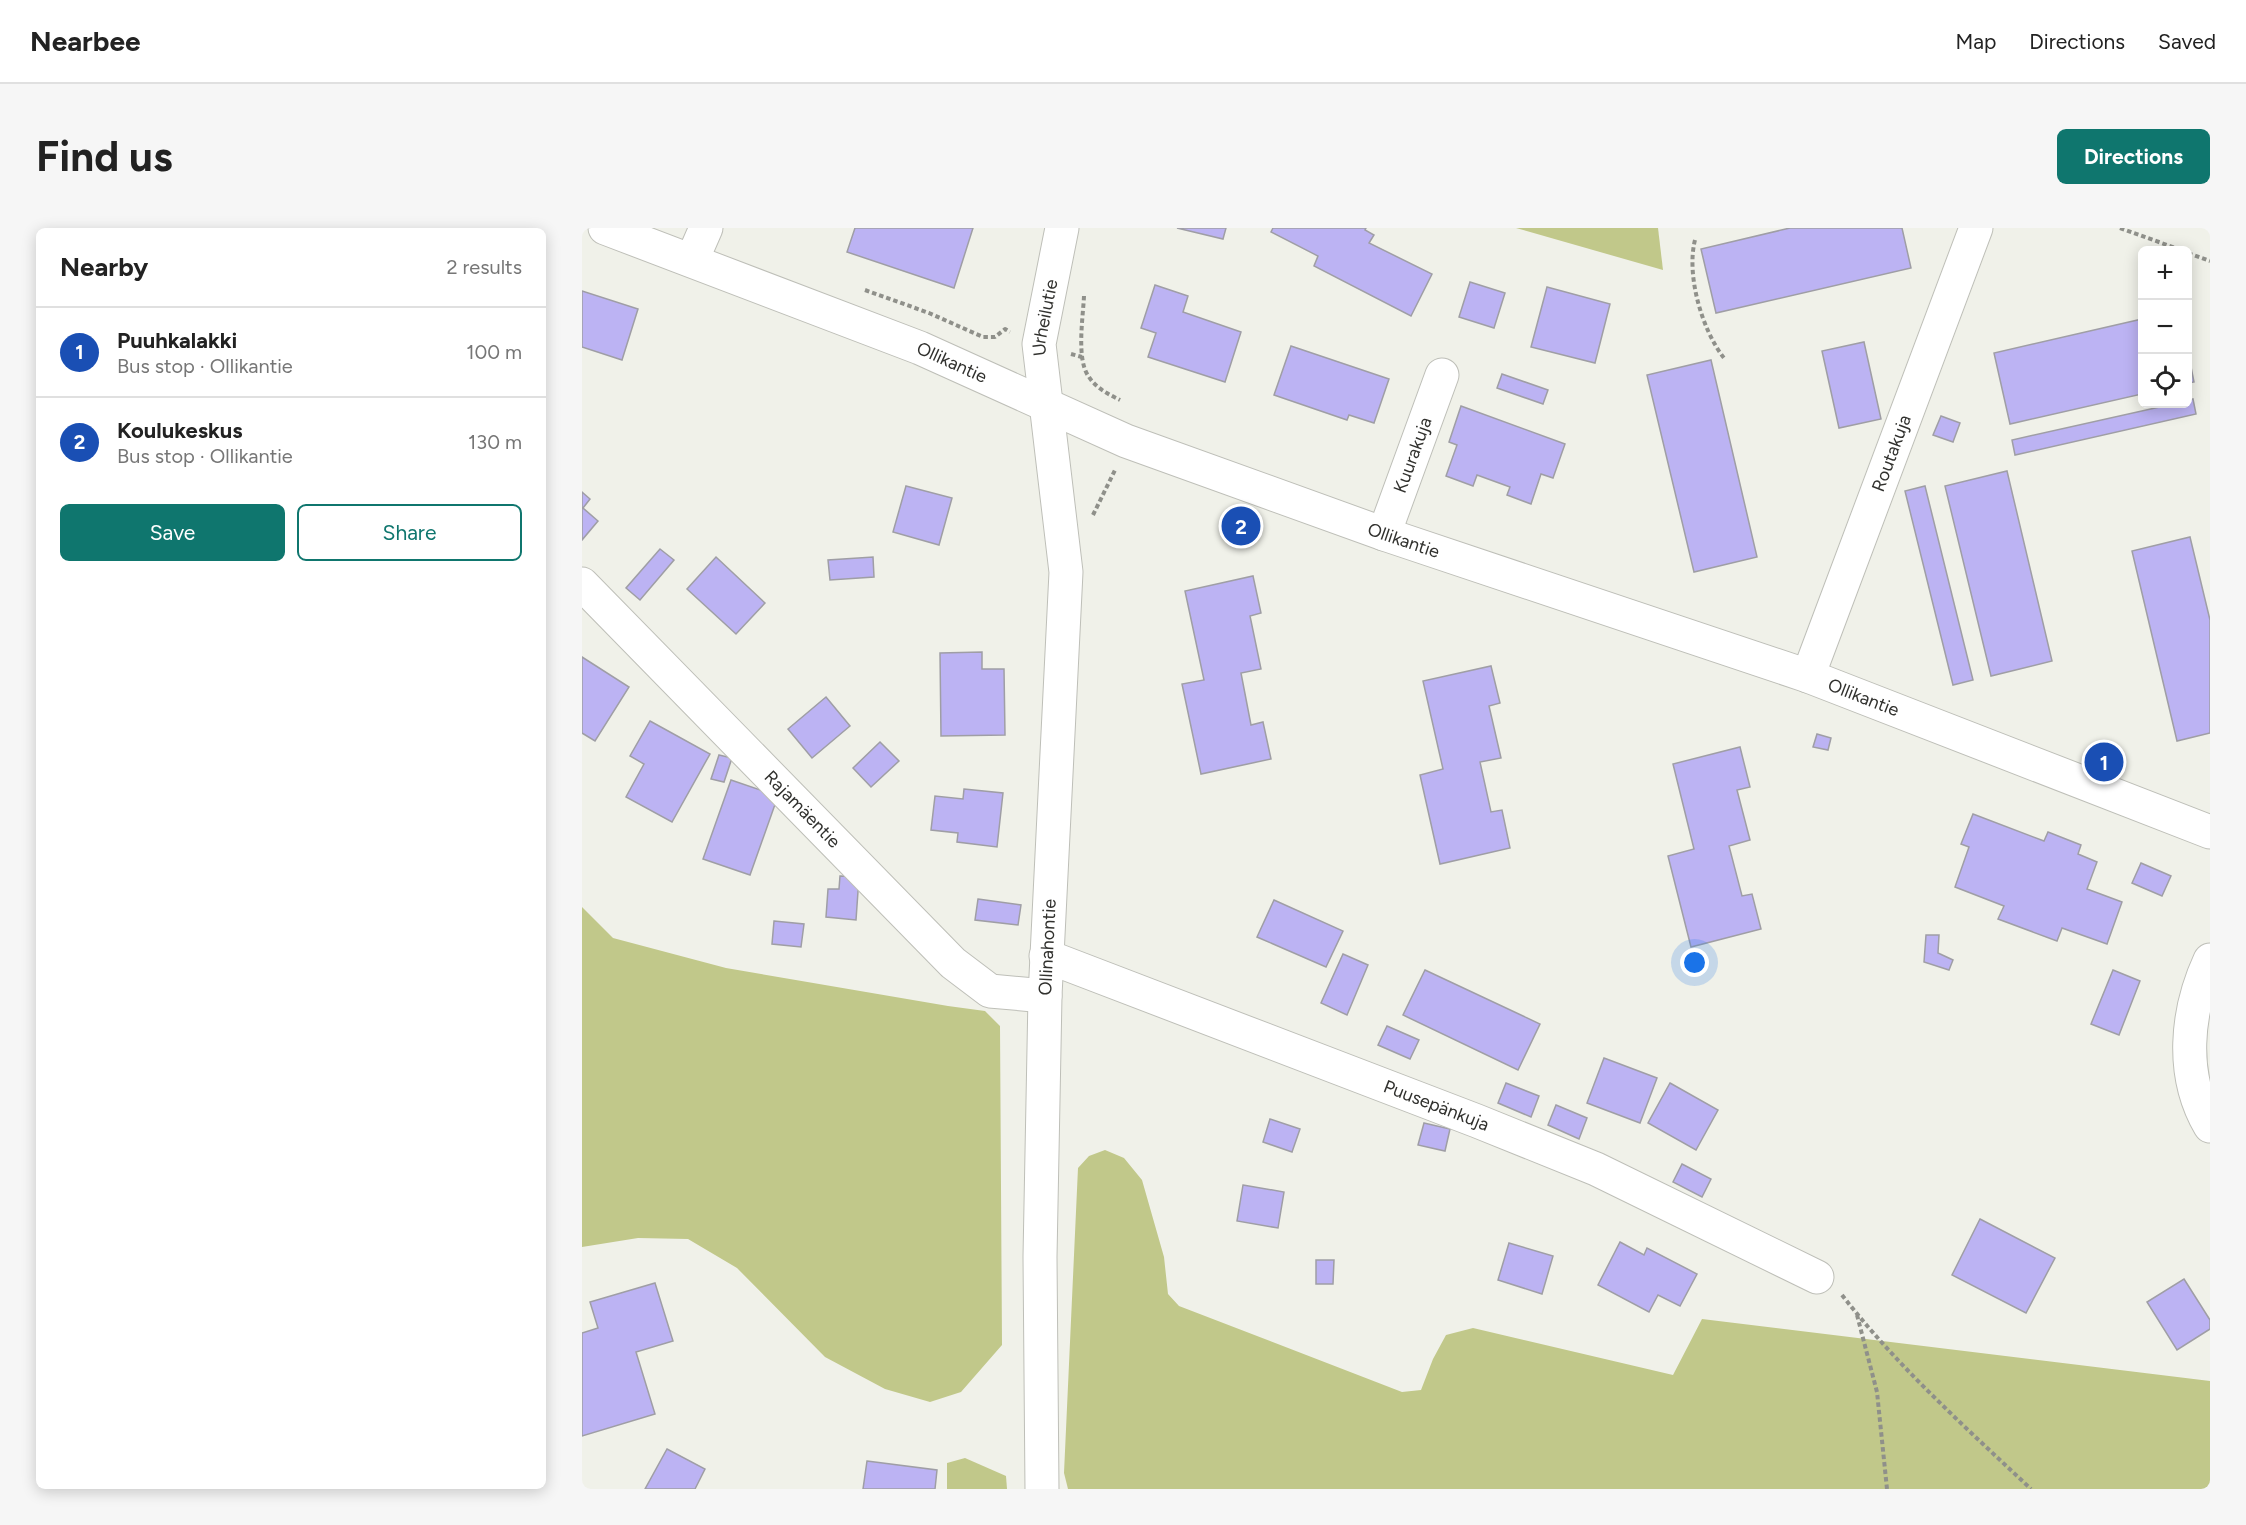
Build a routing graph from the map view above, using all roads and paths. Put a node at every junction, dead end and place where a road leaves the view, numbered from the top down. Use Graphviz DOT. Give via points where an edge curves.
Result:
graph roads {
  1 [pos="605,228"];
  2 [pos="706,228"];
  3 [pos="1062,228"];
  4 [pos="1976,228"];
  5 [pos="2120,228"];
  6 [pos="1695,240"];
  7 [pos="2170,246"];
  8 [pos="2192,255"];
  9 [pos="692,260"];
  10 [pos="2210,261"];
  11 [pos="856,286"];
  12 [pos="1084,291"];
  13 [pos="1039,344"];
  14 [pos="1725,357"];
  15 [pos="1442,375"];
  16 [pos="1129,404"];
  17 [pos="1045,406"];
  18 [pos="1384,534"];
  19 [pos="582,584"];
  20 [pos="1808,676"];
  21 [pos="2210,832"];
  22 [pos="1046,956"];
  23 [pos="2210,960"];
  24 [pos="1045,996"];
  25 [pos="2210,1126"];
  26 [pos="1817,1277"];
  27 [pos="1857,1315"];
  28 [pos="1042,1489"];
  29 [pos="1887,1489"];
  30 [pos="2031,1489"];
  1 -- 9 [label="street, Ollikantie"];
  2 -- 9 [label="street"];
  3 -- 13 [label="street, Urheilutie"];
  4 -- 20 [label="street, Routakuja"];
  5 -- 7 [label="path"];
  6 -- 14 [label="path" via="1691,256 1701,311 1714,344"];
  8 -- 10 [label="path"];
  9 -- 17 [label="street, Ollikantie" via="920,348"];
  11 -- 13 [label="path" via="929,312 983,337 995,337 1005,329"];
  12 -- 16 [label="path" via="1082,357 1088,377 1102,391"];
  13 -- 17 [label="street, Urheilutie"];
  15 -- 18 [label="street, Kuurakuja"];
  17 -- 18 [label="street, Ollikantie" via="1126,441"];
  17 -- 22 [label="street, Ollinahontie" via="1066,572"];
  18 -- 20 [label="street, Ollikantie"];
  19 -- 24 [label="street, Rajamäentie" via="953,963 990,991"];
  20 -- 21 [label="street, Ollikantie"];
  22 -- 24 [label="street, Ollinahontie"];
  22 -- 26 [label="street, Puusepänkuja" via="1596,1169"];
  23 -- 25 [label="street" via="2200,982 2189,1048 2193,1083"];
  24 -- 28 [label="street, Ollinahontie" via="1040,1257"];
  26 -- 27 [label="path" via="1841,1293"];
  27 -- 29 [label="path" via="1877,1392"];
  27 -- 30 [label="path" via="1938,1402"];
}
